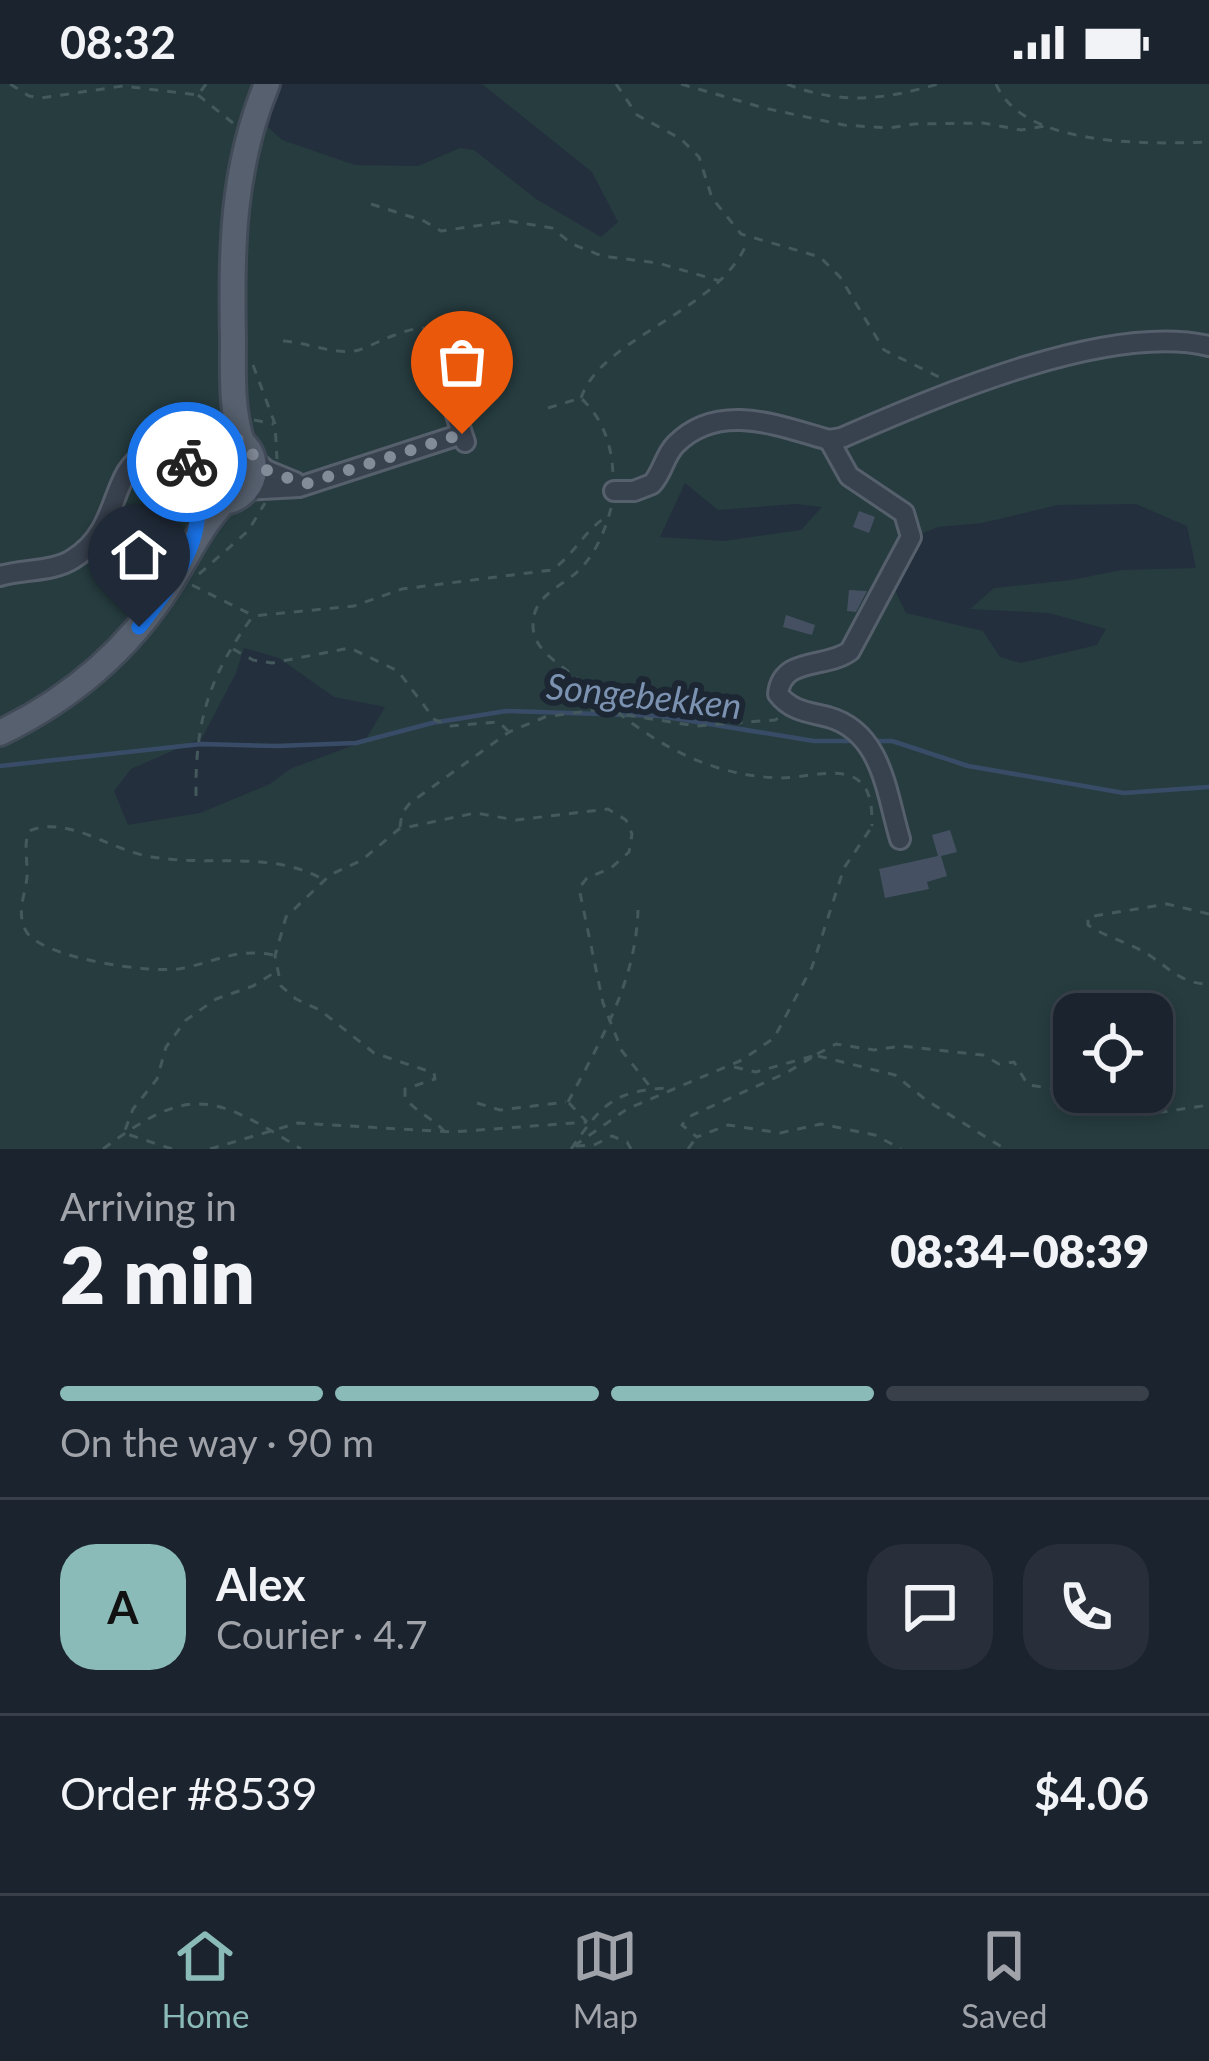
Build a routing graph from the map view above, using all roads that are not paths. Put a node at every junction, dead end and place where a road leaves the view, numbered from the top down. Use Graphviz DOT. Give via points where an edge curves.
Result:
graph roads {
  1 [pos="267,84"];
  2 [pos="1209,346"];
  3 [pos="232,386"];
  4 [pos="460,407"];
  5 [pos="829,440"];
  6 [pos="202,441"];
  7 [pos="248,450"];
  8 [pos="140,458"];
  9 [pos="192,484"];
  10 [pos="305,484"];
  11 [pos="614,491"];
  12 [pos="235,496"];
  13 [pos="193,543"];
  14 [pos="0,576"];
  15 [pos="0,733"];
  16 [pos="900,839"];
  1 -- 3 [label="main road" via="248,135 232,231"];
  2 -- 5 [label="street" via="1133,341 961,389"];
  3 -- 6 [label="main road"];
  3 -- 7 [label="main road"];
  4 -- 10 [label="street" via="464,438"];
  5 -- 11 [label="street" via="723,419 681,439 652,484"];
  5 -- 16 [label="street" via="849,476 904,513 911,537 850,651 792,669 778,694 862,734"];
  6 -- 7 [label="main road" via="230,435"];
  6 -- 8 [label="street"];
  6 -- 9 [label="main road" via="187,461"];
  7 -- 10 [label="street" via="274,474"];
  7 -- 12 [label="main road" via="253,476"];
  8 -- 9 [label="street" via="169,459"];
  8 -- 14 [label="street" via="124,473 105,528 81,554 62,566"];
  9 -- 12 [label="main road" via="209,500"];
  9 -- 13 [label="main road"];
  10 -- 12 [label="street"];
  12 -- 13 [label="main road"];
  13 -- 15 [label="main road" via="156,605 106,662"];
}
